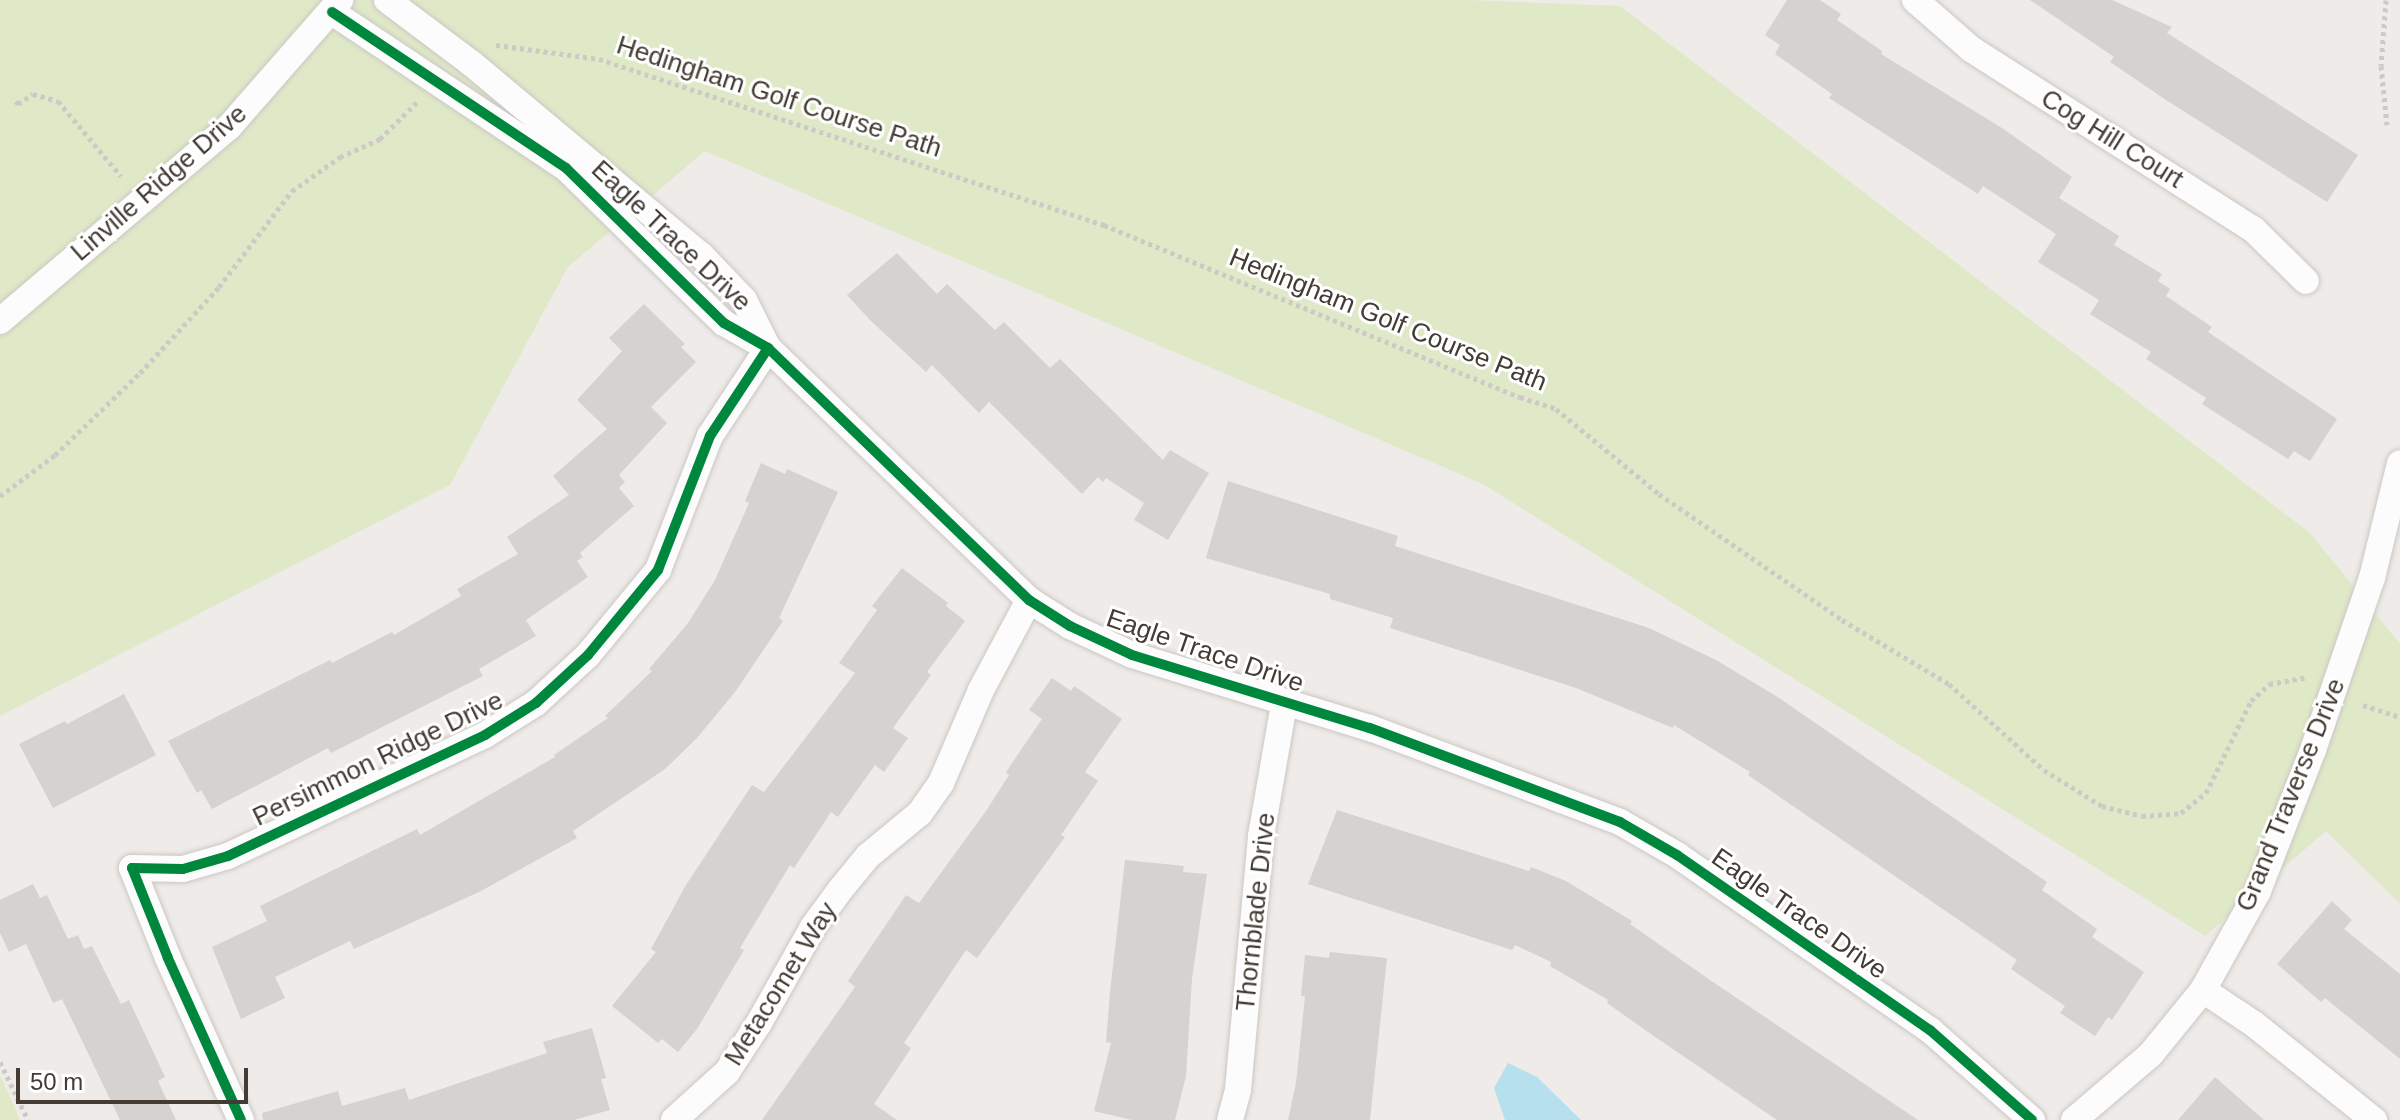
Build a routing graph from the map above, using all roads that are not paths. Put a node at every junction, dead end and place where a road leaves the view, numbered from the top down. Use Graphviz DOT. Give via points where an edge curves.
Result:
graph roads {
  1 [pos="387,0"];
  2 [pos="1915,0"];
  3 [pos="336,6"];
  4 [pos="2306,281"];
  5 [pos="0,321"];
  6 [pos="768,348"];
  7 [pos="2400,463"];
  8 [pos="1029,600"];
  9 [pos="1284,704"];
  10 [pos="2203,990"];
  11 [pos="241,1120"];
  12 [pos="674,1120"];
  13 [pos="1230,1120"];
  14 [pos="2032,1120"];
  15 [pos="2074,1120"];
  16 [pos="2374,1120"];
  1 -- 6 [label="street, Eagle Trace Drive" via="701,255 744,300"];
  2 -- 4 [label="street, Cog Hill Court" via="1971,49 2253,229"];
  3 -- 5 [label="street, Linville Ridge Drive" via="229,127"];
  3 -- 6 [label="street, Eagle Trace Drive" via="566,168 724,323"];
  6 -- 8 [label="street, Eagle Trace Drive"];
  6 -- 11 [label="street, Persimmon Ridge Drive" via="710,436 658,570 588,655 536,703 485,735 228,856 183,869 132,868"];
  7 -- 10 [label="street, Grand Traverse Drive" via="2372,578 2313,750 2258,891"];
  8 -- 9 [label="street, Eagle Trace Drive" via="1132,655"];
  8 -- 12 [label="street, Metacomet Way" via="981,690 941,783 920,813 868,856 840,890 727,1072"];
  9 -- 13 [label="street, Thornblade Drive" via="1261,836 1238,1090"];
  9 -- 14 [label="street, Eagle Trace Drive" via="1370,728 1620,822 1677,855 1930,1030"];
  10 -- 15 [label="street, Grand Traverse Drive" via="2151,1054"];
  10 -- 16 [label="street"];
}
